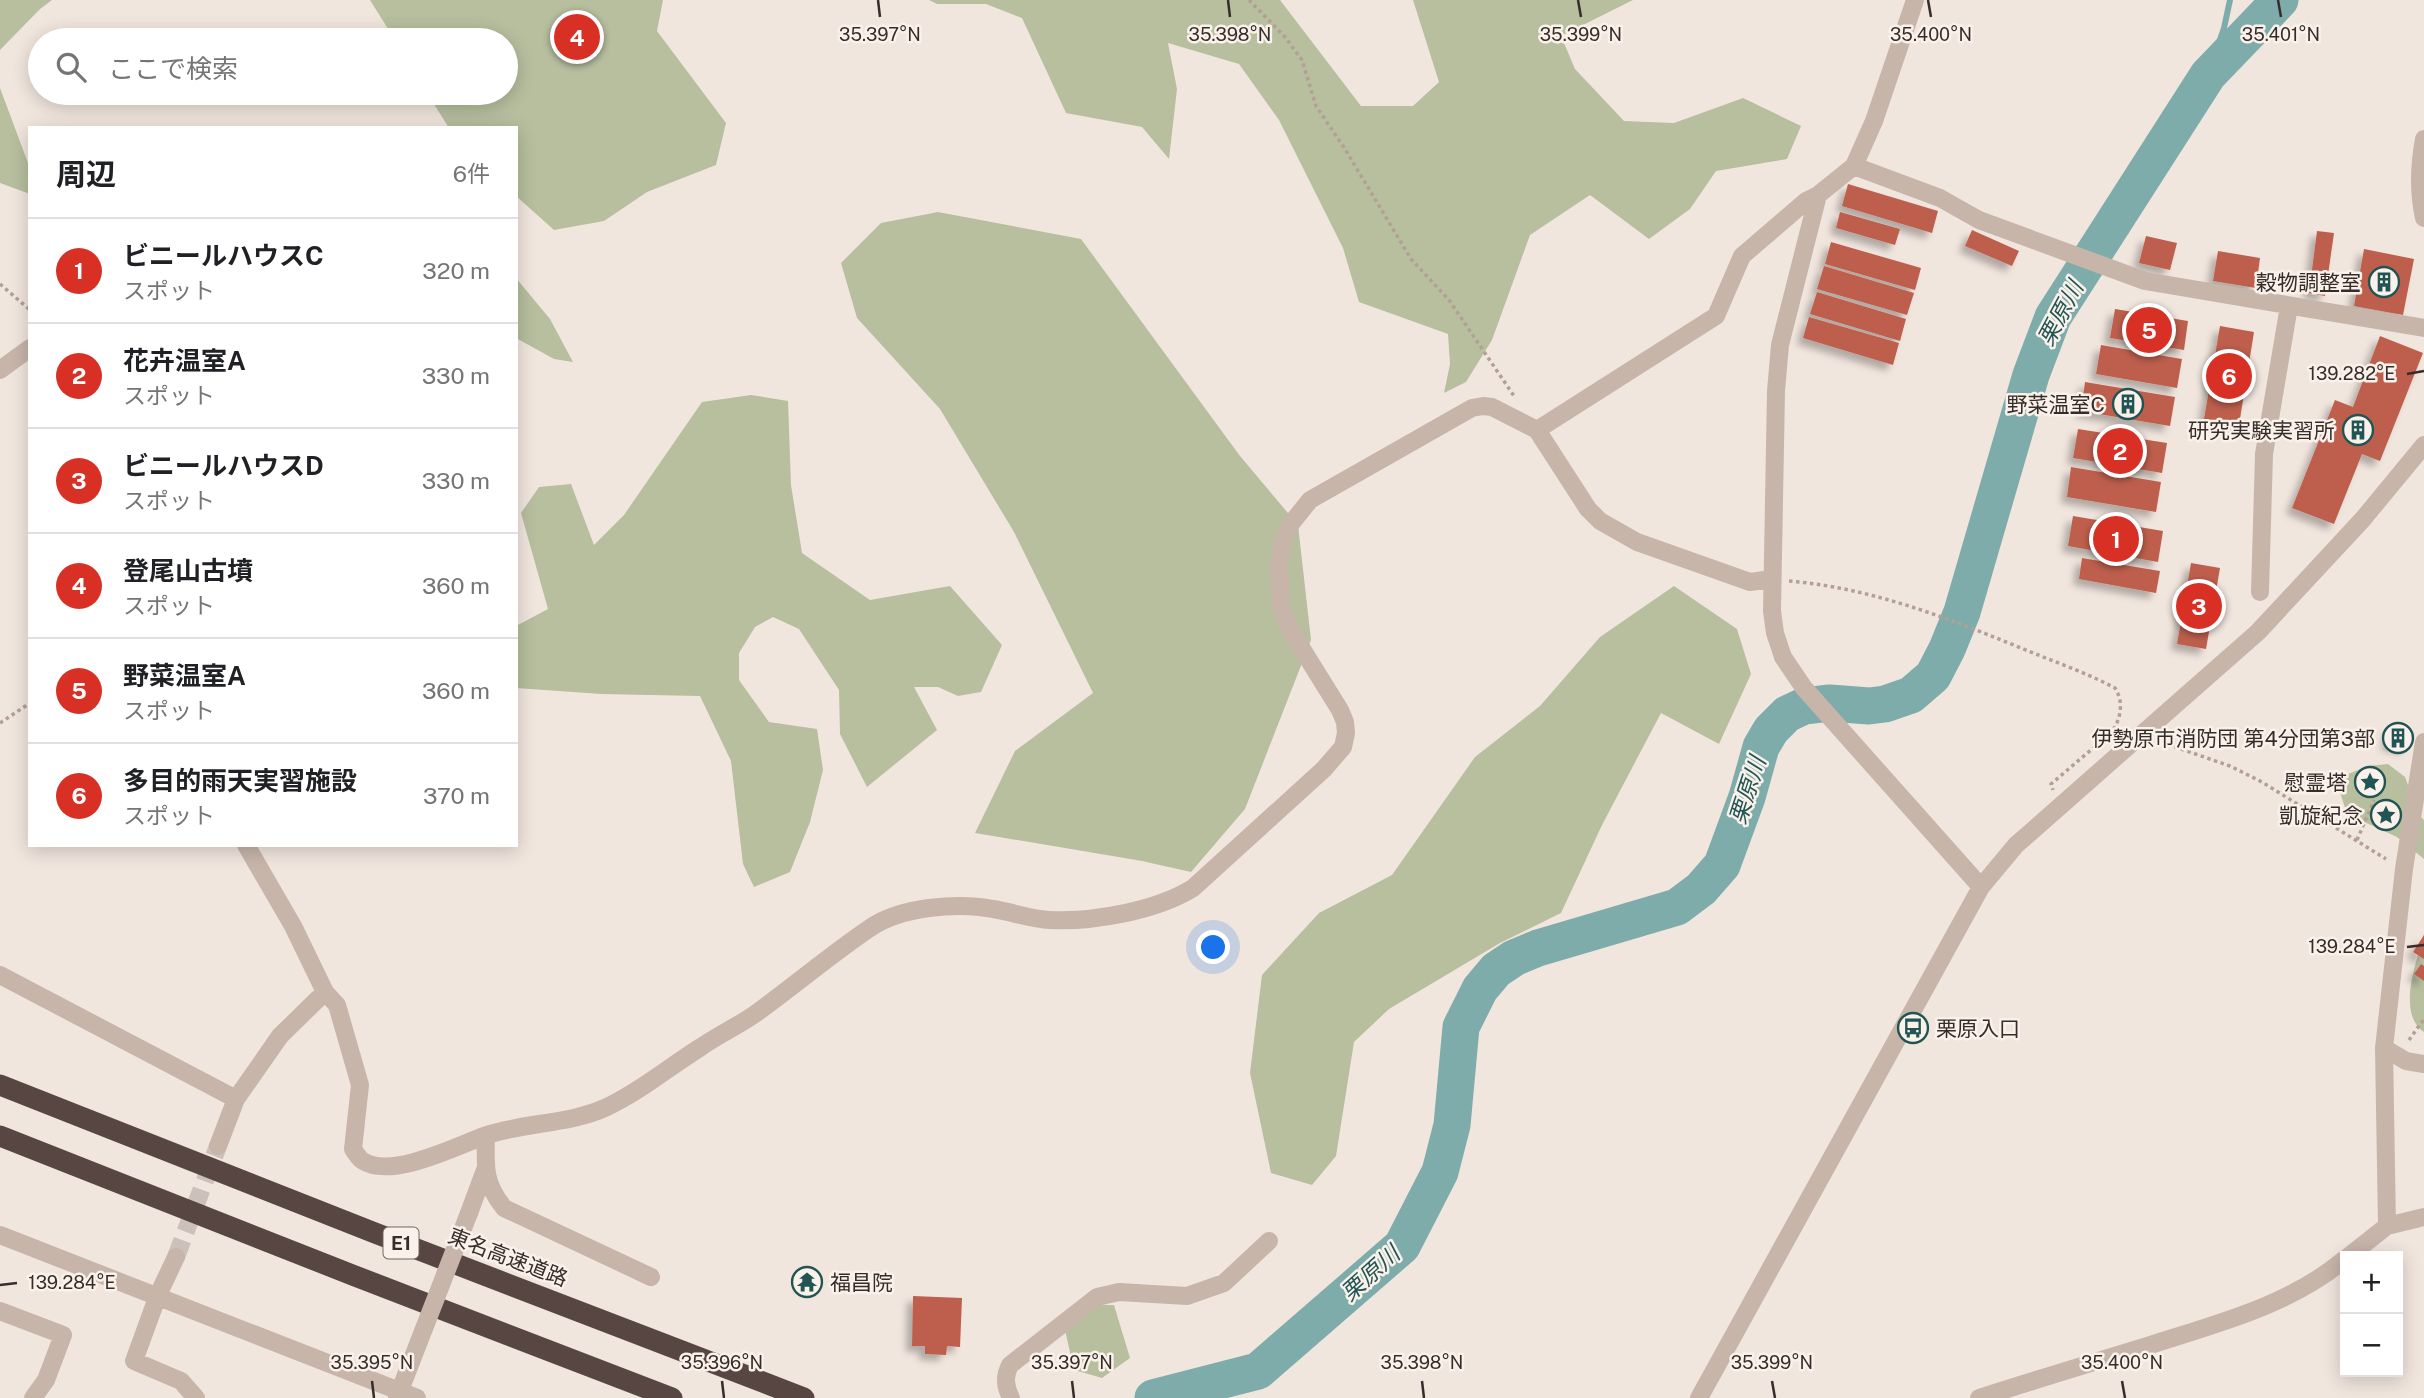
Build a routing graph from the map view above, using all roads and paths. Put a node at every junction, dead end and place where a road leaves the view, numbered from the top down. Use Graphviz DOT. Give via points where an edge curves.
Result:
graph roads {
  1 [pos="1249,0"];
  2 [pos="1914,0"];
  3 [pos="2424,139"];
  4 [pos="1854,166"];
  5 [pos="1818,195"];
  6 [pos="2424,218"];
  7 [pos="0,285"];
  8 [pos="2289,306"];
  9 [pos="28,308"];
  10 [pos="2424,328"];
  11 [pos="28,349"];
  12 [pos="0,370"];
  13 [pos="1515,398"];
  14 [pos="1537,430"];
  15 [pos="2424,445"];
  16 [pos="1772,579"];
  17 [pos="2260,592"];
  18 [pos="28,704"];
  19 [pos="0,723"];
  20 [pos="2143,735"];
  21 [pos="2424,742"];
  22 [pos="2374,800"];
  23 [pos="2059,805"];
  24 [pos="2357,841"];
  25 [pos="247,847"];
  26 [pos="2404,869"];
  27 [pos="1982,887"];
  28 [pos="0,975"];
  29 [pos="325,992"];
  30 [pos="2424,1019"];
  31 [pos="2407,1042"];
  32 [pos="2384,1048"];
  33 [pos="2424,1064"];
  34 [pos="0,1085"];
  35 [pos="236,1099"];
  36 [pos="0,1136"];
  37 [pos="486,1136"];
  38 [pos="218,1146"];
  39 [pos="485,1170"];
  40 [pos="2424,1217"];
  41 [pos="2387,1226"];
  42 [pos="0,1235"];
  43 [pos="1269,1241"];
  44 [pos="2356,1251"];
  45 [pos="176,1257"];
  46 [pos="2340,1264"];
  47 [pos="651,1277"];
  48 [pos="158,1295"];
  49 [pos="0,1311"];
  50 [pos="1011,1397"];
  51 [pos="33,1398"];
  52 [pos="197,1398"];
  53 [pos="397,1398"];
  54 [pos="417,1398"];
  55 [pos="672,1398"];
  56 [pos="804,1398"];
  57 [pos="1699,1398"];
  58 [pos="1979,1398"];
  1 -- 13 [label="path" via="1302,60 1317,106 1411,259 1449,300"];
  2 -- 4 [label="street" via="1874,121"];
  3 -- 6 [label="street" via="2420,201"];
  4 -- 5 [label="street"];
  4 -- 8 [label="street" via="1940,198 1979,220 2127,275"];
  5 -- 14 [label="street" via="1742,257 1716,316"];
  5 -- 16 [label="street" via="1780,345"];
  7 -- 9 [label="path"];
  8 -- 10 [label="street"];
  8 -- 17 [label="street" via="2264,454"];
  11 -- 12 [label="street"];
  14 -- 16 [label="street" via="1600,521 1637,542 1751,582"];
  14 -- 37 [label="street" via="1492,407 1472,408 1310,500 1298,513 1282,543 1281,609 1340,710 1346,733 1343,747 1325,769 1193,888 1179,897 1127,912 1075,919 1039,919 957,905 910,912 873,926 753,1015 640,1090 571,1120"];
  15 -- 20 [label="street" via="2363,519 2258,632"];
  16 -- 23 [label="path" via="1819,583 1905,603 2115,688 2121,712 2112,732 2051,784"];
  16 -- 27 [label="street" via="1775,633 1783,657 1804,688"];
  18 -- 19 [label="path"];
  20 -- 23 [label="street"];
  20 -- 24 [label="path" via="2230,766"];
  21 -- 26 [label="street"];
  22 -- 24 [label="path"];
  23 -- 27 [label="street" via="2016,845"];
  24 -- 26 [label="path"];
  25 -- 29 [label="street"];
  26 -- 32 [label="street"];
  27 -- 57 [label="street"];
  28 -- 35 [label="street"];
  29 -- 35 [label="street" via="280,1036"];
  29 -- 37 [label="street" via="337,1005 360,1085 353,1149 363,1162 403,1166"];
  30 -- 31 [label="path"];
  32 -- 33 [label="street" via="2406,1061"];
  32 -- 41 [label="street"];
  34 -- 56 [label="highway, 東名高速道路 / E1"];
  35 -- 38 [label="street"];
  36 -- 55 [label="highway, E1"];
  37 -- 39 [label="street"];
  39 -- 47 [label="street" via="491,1192 504,1208"];
  39 -- 53 [label="street, bridge"];
  40 -- 41 [label="street"];
  41 -- 44 [label="street"];
  42 -- 48 [label="street"];
  43 -- 50 [label="street" via="1224,1283 1187,1296 1119,1292 1097,1297 1010,1365 1005,1375"];
  45 -- 48 [label="street"];
  46 -- 58 [label="street" via="2304,1288 2231,1319"];
  48 -- 52 [label="street" via="134,1362 181,1381"];
  48 -- 54 [label="street"];
  49 -- 51 [label="street" via="63,1335 46,1380"];
}
